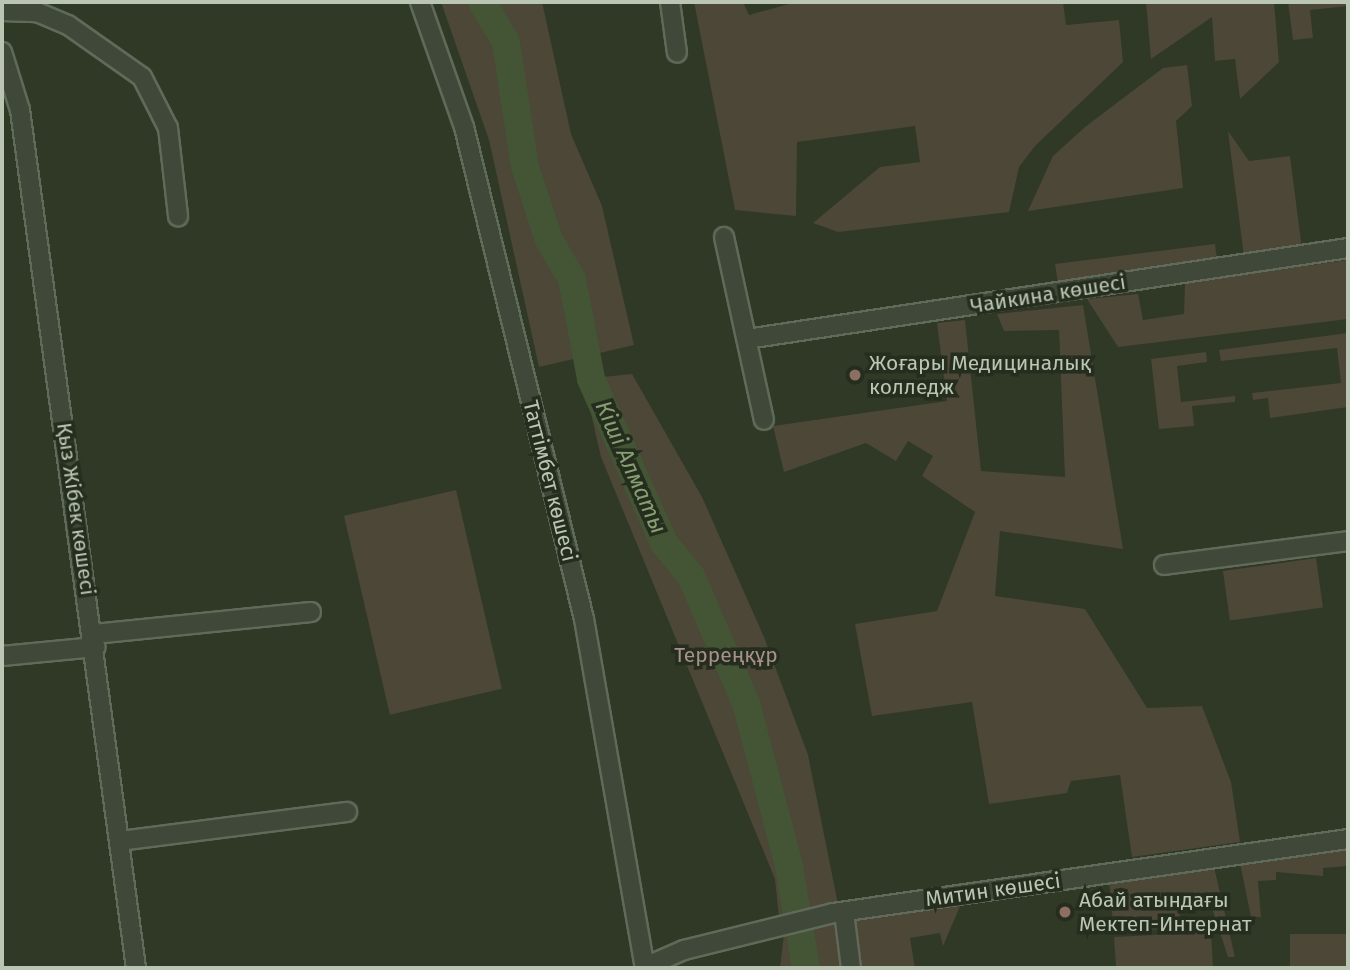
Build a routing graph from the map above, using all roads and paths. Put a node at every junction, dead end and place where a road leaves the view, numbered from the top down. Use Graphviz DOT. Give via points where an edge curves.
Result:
graph roads {
  1 [pos="420,2"];
  2 [pos="670,2"];
  3 [pos="2,11"];
  4 [pos="2,52"];
  5 [pos="677,53"];
  6 [pos="178,216"];
  7 [pos="724,237"];
  8 [pos="1348,248"];
  9 [pos="747,339"];
  10 [pos="764,420"];
  11 [pos="1348,541"];
  12 [pos="1164,565"];
  13 [pos="311,612"];
  14 [pos="95,640"];
  15 [pos="2,656"];
  16 [pos="347,812"];
  17 [pos="1348,839"];
  18 [pos="120,841"];
  19 [pos="844,912"];
  20 [pos="136,968"];
  21 [pos="645,968"];
  22 [pos="851,968"];
  1 -- 21 [label="street, Таттімбет көшесі" via="464,127 584,619"];
  2 -- 5 [label="street"];
  3 -- 6 [label="street" via="37,12 68,25 142,77 168,128"];
  4 -- 14 [label="street, Қыз Жібек көшесі" via="20,110"];
  7 -- 9 [label="street"];
  8 -- 9 [label="street, Чайкина көшесі"];
  9 -- 10 [label="street"];
  11 -- 12 [label="street"];
  13 -- 14 [label="street"];
  14 -- 15 [label="street"];
  14 -- 18 [label="street, Қыз Жібек көшесі"];
  16 -- 18 [label="street"];
  17 -- 19 [label="street, Митин көшесі"];
  18 -- 20 [label="street, Қыз Жібек көшесі"];
  19 -- 21 [label="street, Митин көшесі" via="684,950"];
  19 -- 22 [label="street"];
}
